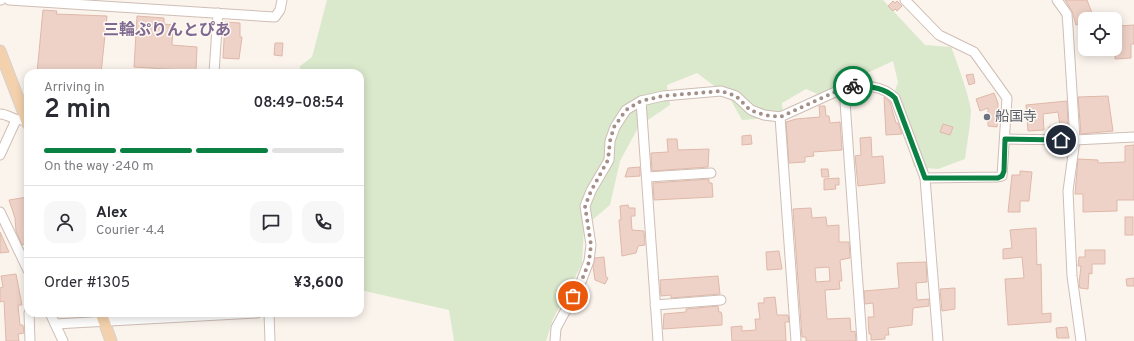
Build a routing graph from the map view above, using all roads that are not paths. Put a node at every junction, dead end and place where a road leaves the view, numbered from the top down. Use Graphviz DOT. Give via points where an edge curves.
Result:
graph roads {
  1 [pos="9,0"];
  2 [pos="282,0"];
  3 [pos="905,0"];
  4 [pos="1057,0"];
  5 [pos="218,12"];
  6 [pos="0,51"];
  7 [pos="214,69"];
  8 [pos="844,88"];
  9 [pos="641,101"];
  10 [pos="0,114"];
  11 [pos="780,117"];
  12 [pos="24,118"];
  13 [pos="24,121"];
  14 [pos="24,122"];
  15 [pos="1134,137"];
  16 [pos="1005,139"];
  17 [pos="1075,140"];
  18 [pos="0,155"];
  19 [pos="711,173"];
  20 [pos="647,177"];
  21 [pos="925,178"];
  22 [pos="0,212"];
  23 [pos="24,262"];
  24 [pos="721,300"];
  25 [pos="655,305"];
  26 [pos="28,317"];
  27 [pos="52,317"];
  28 [pos="102,317"];
  29 [pos="269,317"];
  30 [pos="55,324"];
  31 [pos="30,341"];
  32 [pos="63,341"];
  33 [pos="111,341"];
  34 [pos="270,341"];
  35 [pos="555,341"];
  36 [pos="658,341"];
  37 [pos="796,341"];
  38 [pos="862,341"];
  39 [pos="938,341"];
  40 [pos="1081,341"];
  1 -- 5 [label="street"];
  2 -- 5 [label="street" via="275,17"];
  3 -- 16 [label="street" via="939,35 974,52 1007,98"];
  4 -- 17 [label="street" via="1067,14"];
  5 -- 7 [label="street"];
  6 -- 12 [label="main road"];
  8 -- 11 [label="street"];
  8 -- 21 [label="street" via="878,87 888,91 895,98"];
  8 -- 38 [label="street"];
  9 -- 11 [label="street" via="663,96 721,91 736,96 750,110"];
  9 -- 20 [label="street"];
  9 -- 35 [label="street" via="626,110 614,127 608,160 585,206 591,245 589,262 556,328"];
  10 -- 13 [label="street"];
  11 -- 37 [label="street"];
  14 -- 18 [label="street"];
  15 -- 17 [label="street"];
  16 -- 17 [label="street"];
  16 -- 21 [label="street" via="1004,171 998,178"];
  17 -- 40 [label="street" via="1068,191 1072,276"];
  19 -- 20 [label="street"];
  20 -- 25 [label="street"];
  21 -- 39 [label="street"];
  22 -- 23 [label="street"];
  24 -- 25 [label="street"];
  25 -- 36 [label="street"];
  26 -- 31 [label="street"];
  27 -- 30 [label="street"];
  28 -- 30 [label="street"];
  28 -- 33 [label="main road"];
  29 -- 34 [label="street"];
  30 -- 32 [label="street"];
}
